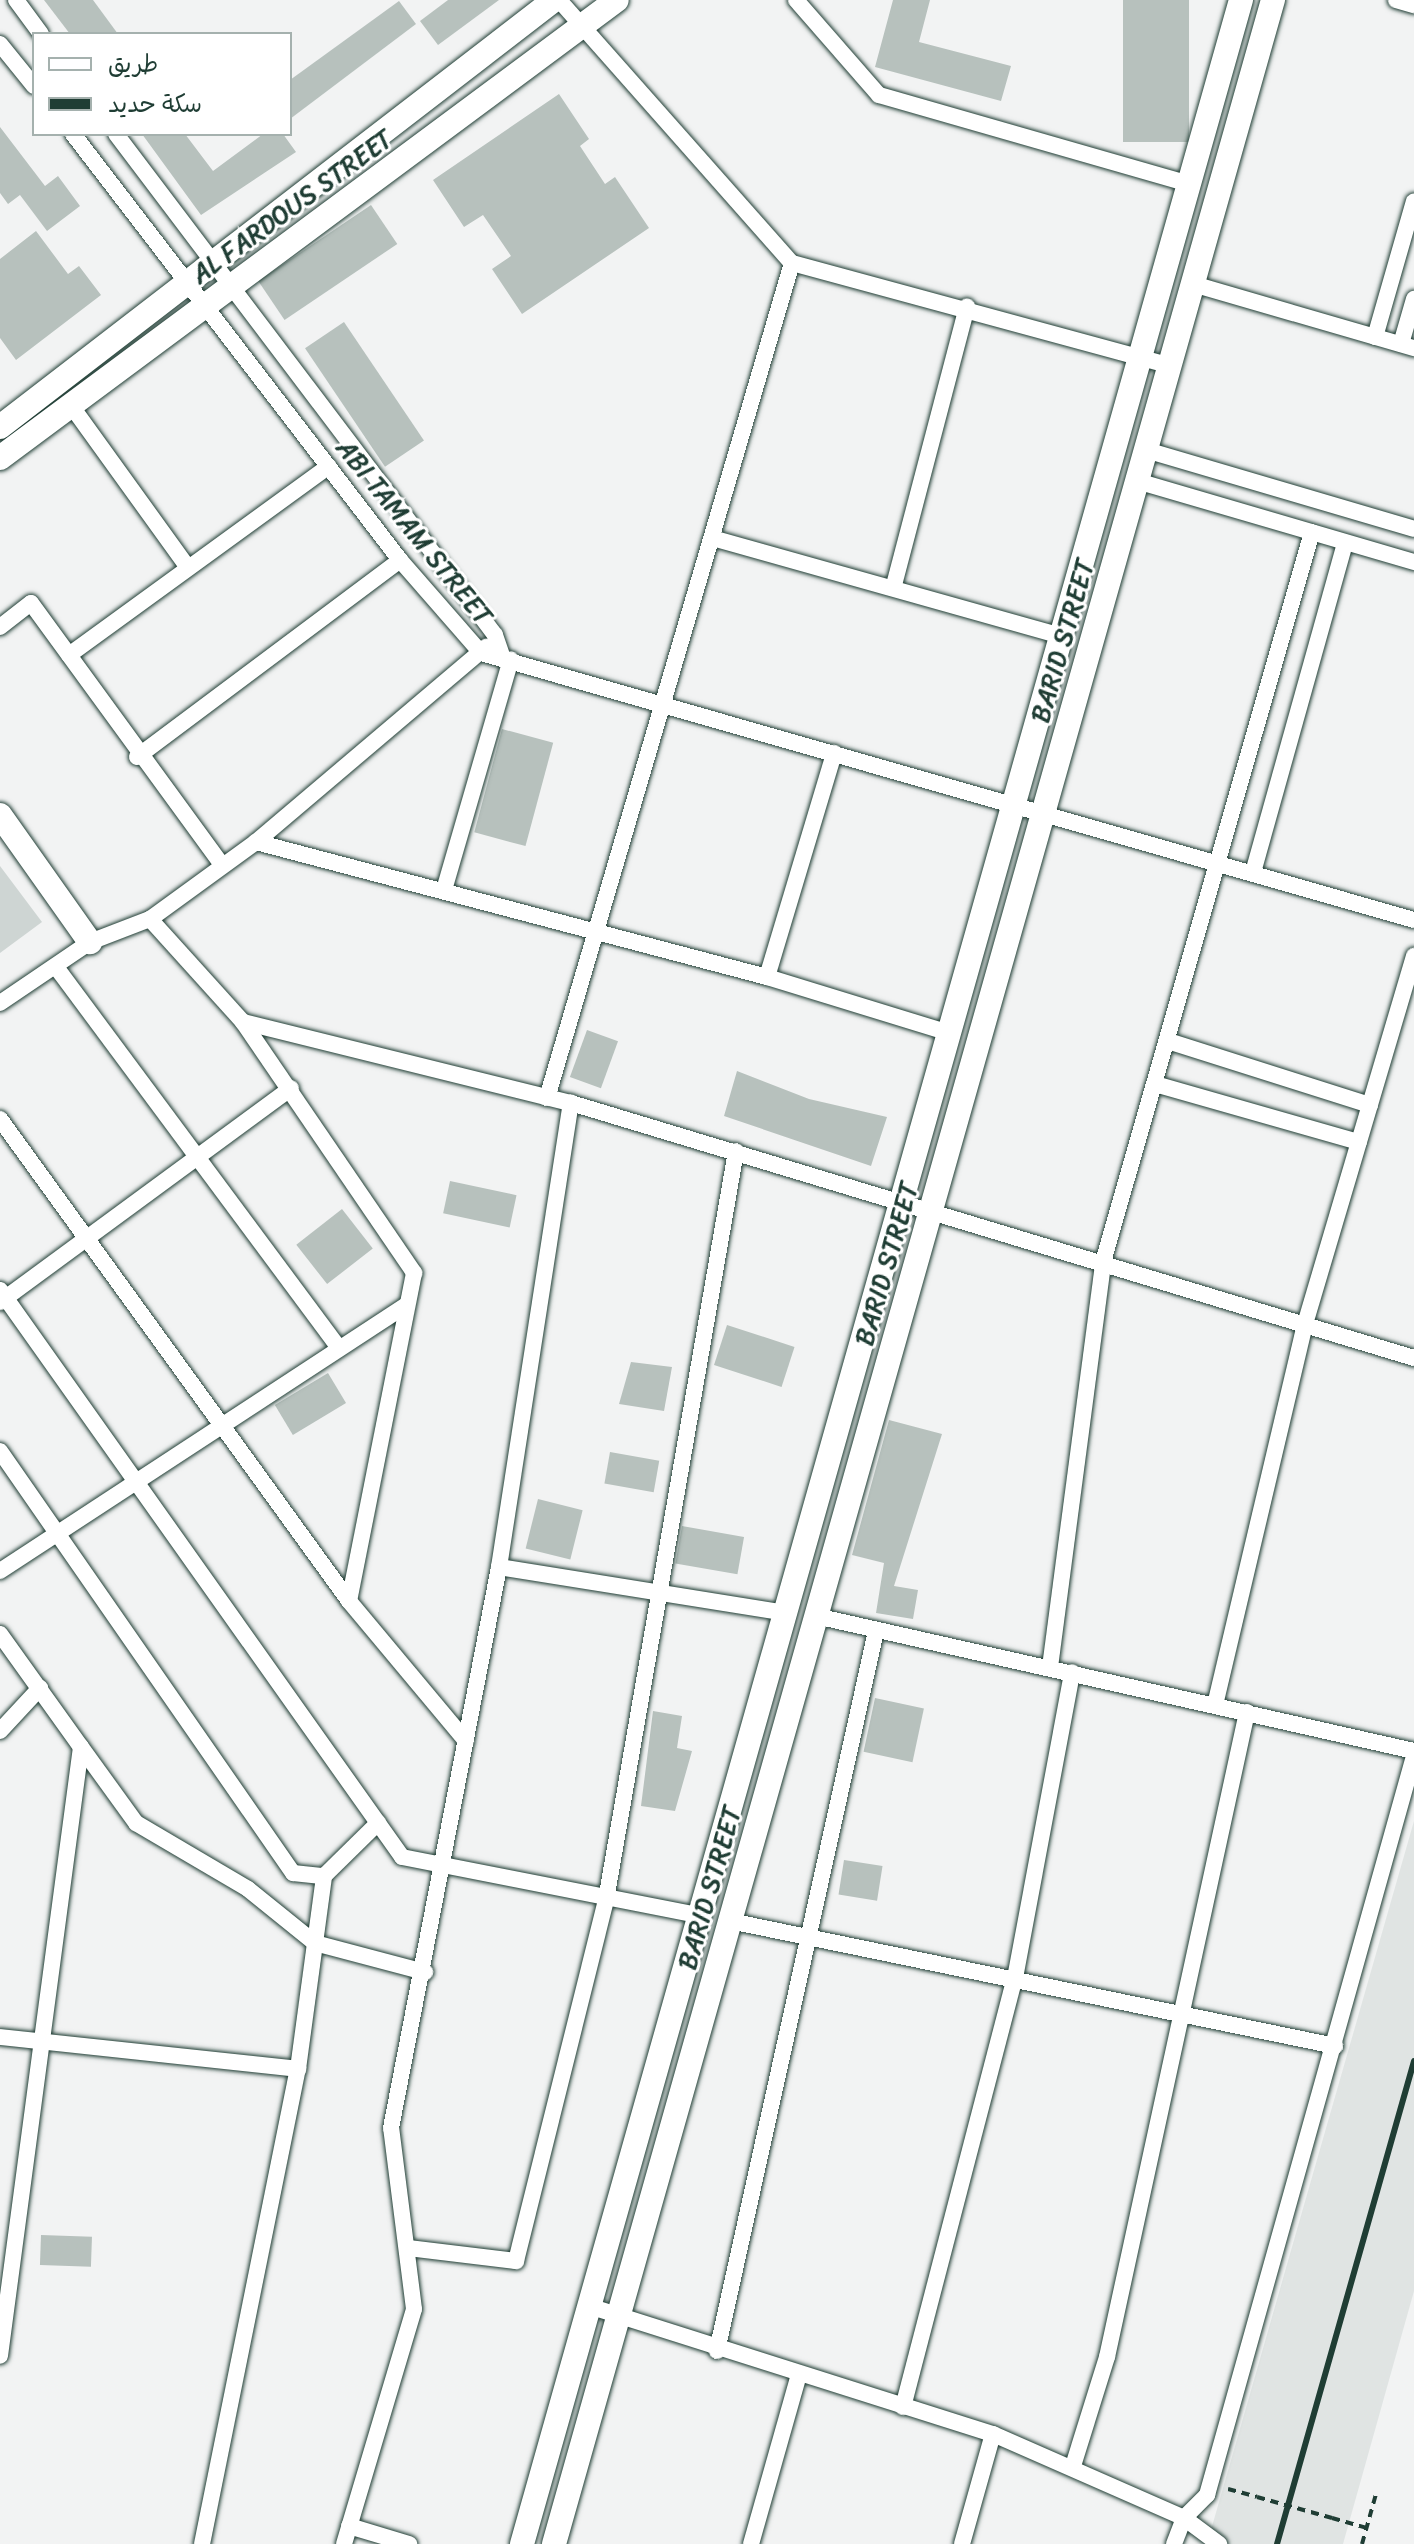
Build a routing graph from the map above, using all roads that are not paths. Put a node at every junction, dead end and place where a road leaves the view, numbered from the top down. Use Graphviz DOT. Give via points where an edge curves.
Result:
graph roads {
  1 [pos="16,0"];
  2 [pos="556,0"];
  3 [pos="617,0"];
  4 [pos="796,0"];
  5 [pos="1241,0"];
  6 [pos="1273,0"];
  7 [pos="1396,0"];
  8 [pos="1414,5"];
  9 [pos="578,28"];
  10 [pos="40,32"];
  11 [pos="0,44"];
  12 [pos="32,84"];
  13 [pos="75,136"];
  14 [pos="117,136"];
  15 [pos="1189,184"];
  16 [pos="1414,201"];
  17 [pos="211,261"];
  18 [pos="792,263"];
  19 [pos="189,277"];
  20 [pos="1193,284"];
  21 [pos="232,288"];
  22 [pos="1414,299"];
  23 [pos="208,304"];
  24 [pos="967,306"];
  25 [pos="1375,337"];
  26 [pos="1408,346"];
  27 [pos="1139,362"];
  28 [pos="1170,366"];
  29 [pos="70,404"];
  30 [pos="0,427"];
  31 [pos="1146,450"];
  32 [pos="0,458"];
  33 [pos="329,466"];
  34 [pos="1137,481"];
  35 [pos="1414,529"];
  36 [pos="1312,532"];
  37 [pos="716,539"];
  38 [pos="1345,542"];
  39 [pos="400,560"];
  40 [pos="1414,562"];
  41 [pos="187,566"];
  42 [pos="894,585"];
  43 [pos="0,627"];
  44 [pos="495,635"];
  45 [pos="1061,636"];
  46 [pos="481,653"];
  47 [pos="69,655"];
  48 [pos="507,659"];
  49 [pos="668,704"];
  50 [pos="834,753"];
  51 [pos="137,757"];
  52 [pos="1013,807"];
  53 [pos="0,815"];
  54 [pos="1043,816"];
  55 [pos="256,842"];
  56 [pos="220,862"];
  57 [pos="1220,862"];
  58 [pos="1254,869"];
  59 [pos="444,890"];
  60 [pos="150,919"];
  61 [pos="1414,920"];
  62 [pos="591,931"];
  63 [pos="90,942"];
  64 [pos="1414,956"];
  65 [pos="56,967"];
  66 [pos="767,977"];
  67 [pos="0,1003"];
  68 [pos="243,1022"];
  69 [pos="949,1033"];
  70 [pos="1168,1041"];
  71 [pos="1155,1084"];
  72 [pos="291,1088"];
  73 [pos="547,1098"];
  74 [pos="571,1103"];
  75 [pos="1370,1105"];
  76 [pos="0,1119"];
  77 [pos="1359,1142"];
  78 [pos="736,1151"];
  79 [pos="201,1160"];
  80 [pos="902,1198"];
  81 [pos="931,1210"];
  82 [pos="89,1243"];
  83 [pos="1103,1262"];
  84 [pos="2,1297"];
  85 [pos="406,1305"];
  86 [pos="1305,1324"];
  87 [pos="339,1348"];
  88 [pos="1414,1358"];
  89 [pos="218,1426"];
  90 [pos="0,1451"];
  91 [pos="136,1480"];
  92 [pos="59,1531"];
  93 [pos="499,1567"];
  94 [pos="0,1571"];
  95 [pos="661,1591"];
  96 [pos="349,1601"];
  97 [pos="785,1613"];
  98 [pos="816,1616"];
  99 [pos="876,1631"];
  100 [pos="0,1634"];
  101 [pos="1050,1667"];
  102 [pos="1072,1672"];
  103 [pos="40,1688"];
  104 [pos="1215,1705"];
  105 [pos="1247,1712"];
  106 [pos="0,1731"];
  107 [pos="466,1741"];
  108 [pos="81,1747"];
  109 [pos="1414,1754"];
  110 [pos="378,1823"];
  111 [pos="440,1865"];
  112 [pos="324,1876"];
  113 [pos="606,1900"];
  114 [pos="699,1915"];
  115 [pos="730,1921"];
  116 [pos="808,1937"];
  117 [pos="315,1943"];
  118 [pos="425,1972"];
  119 [pos="1015,1978"];
  120 [pos="1182,2011"];
  121 [pos="0,2037"];
  122 [pos="42,2044"];
  123 [pos="1335,2046"];
  124 [pos="298,2069"];
  125 [pos="408,2248"];
  126 [pos="589,2306"];
  127 [pos="3,2307"];
  128 [pos="617,2321"];
  129 [pos="717,2351"];
  130 [pos="0,2356"];
  131 [pos="799,2374"];
  132 [pos="903,2407"];
  133 [pos="993,2434"];
  134 [pos="1073,2466"];
  135 [pos="1184,2518"];
  136 [pos="349,2526"];
  137 [pos="202,2544"];
  138 [pos="344,2544"];
  139 [pos="409,2544"];
  140 [pos="522,2544"];
  141 [pos="554,2544"];
  142 [pos="751,2544"];
  143 [pos="962,2544"];
  144 [pos="1174,2544"];
  145 [pos="1219,2544"];
  1 -- 10 [label="street"];
  2 -- 9 [label="street"];
  2 -- 17 [label="main road, AL FARDOUS STREET"];
  3 -- 9 [label="main road, AL FARDOUS STREET"];
  4 -- 15 [label="street" via="879,95"];
  5 -- 15 [label="main road, BARID STREET"];
  6 -- 20 [label="main road, BARID STREET"];
  7 -- 8 [label="street"];
  9 -- 18 [label="street"];
  9 -- 21 [label="main road, AL FARDOUS STREET"];
  11 -- 12 [label="street"];
  13 -- 19 [label="street, ABI TAMAM STREET"];
  14 -- 17 [label="street, ABI TAMAM STREET"];
  15 -- 27 [label="main road, BARID STREET"];
  16 -- 25 [label="street"];
  17 -- 19 [label="main road, AL FARDOUS STREET"];
  17 -- 21 [label="street, ABI TAMAM STREET"];
  18 -- 24 [label="street"];
  18 -- 37 [label="street"];
  19 -- 23 [label="street, ABI TAMAM STREET"];
  19 -- 30 [label="main road, AL FARDOUS STREET"];
  20 -- 25 [label="street"];
  20 -- 28 [label="main road, BARID STREET"];
  21 -- 23 [label="main road, AL FARDOUS STREET"];
  21 -- 44 [label="street, ABI TAMAM STREET"];
  22 -- 26 [label="street"];
  23 -- 29 [label="main road, AL FARDOUS STREET"];
  23 -- 33 [label="street, ABI TAMAM STREET"];
  24 -- 27 [label="street"];
  24 -- 42 [label="street"];
  25 -- 26 [label="street"];
  27 -- 28 [label="street"];
  27 -- 45 [label="main road, BARID STREET"];
  28 -- 31 [label="main road, BARID STREET"];
  29 -- 32 [label="main road, AL FARDOUS STREET"];
  29 -- 41 [label="street"];
  31 -- 34 [label="main road, BARID STREET"];
  31 -- 35 [label="street"];
  33 -- 39 [label="street, ABI TAMAM STREET"];
  33 -- 41 [label="street"];
  34 -- 36 [label="street"];
  34 -- 54 [label="main road, BARID STREET"];
  36 -- 38 [label="street"];
  36 -- 57 [label="street"];
  37 -- 42 [label="street"];
  37 -- 49 [label="street"];
  38 -- 40 [label="street"];
  38 -- 58 [label="street"];
  39 -- 46 [label="street, ABI TAMAM STREET"];
  39 -- 51 [label="street"];
  41 -- 47 [label="street"];
  42 -- 45 [label="street"];
  43 -- 47 [label="street" via="31,603"];
  44 -- 46 [label="street"];
  44 -- 48 [label="street, ABI TAMAM STREET"];
  45 -- 52 [label="main road, BARID STREET"];
  46 -- 48 [label="street, ABI TAMAM STREET"];
  46 -- 55 [label="street"];
  47 -- 51 [label="street"];
  48 -- 49 [label="street"];
  48 -- 59 [label="street"];
  49 -- 50 [label="street"];
  49 -- 62 [label="street"];
  50 -- 52 [label="street"];
  50 -- 66 [label="street"];
  51 -- 56 [label="street"];
  52 -- 54 [label="street"];
  52 -- 69 [label="main road, BARID STREET"];
  53 -- 63 [label="main road"];
  54 -- 57 [label="street"];
  54 -- 81 [label="main road, BARID STREET"];
  55 -- 56 [label="street"];
  55 -- 59 [label="street"];
  56 -- 60 [label="street"];
  57 -- 58 [label="street"];
  57 -- 70 [label="street"];
  58 -- 61 [label="street"];
  59 -- 62 [label="street"];
  60 -- 63 [label="street"];
  60 -- 68 [label="street"];
  62 -- 66 [label="street"];
  62 -- 73 [label="street"];
  63 -- 65 [label="street"];
  64 -- 75 [label="street"];
  65 -- 67 [label="street"];
  65 -- 79 [label="street"];
  66 -- 69 [label="street"];
  68 -- 72 [label="street"];
  68 -- 73 [label="street"];
  69 -- 80 [label="main road, BARID STREET"];
  70 -- 71 [label="street"];
  70 -- 75 [label="street"];
  71 -- 77 [label="street"];
  71 -- 83 [label="street"];
  72 -- 79 [label="street"];
  72 -- 85 [label="street" via="414,1273"];
  73 -- 74 [label="street"];
  74 -- 78 [label="street"];
  74 -- 93 [label="street"];
  75 -- 77 [label="street"];
  76 -- 82 [label="street"];
  77 -- 86 [label="street"];
  78 -- 80 [label="street"];
  78 -- 95 [label="street"];
  79 -- 82 [label="street"];
  79 -- 87 [label="street"];
  80 -- 81 [label="street"];
  80 -- 97 [label="main road, BARID STREET"];
  81 -- 83 [label="street"];
  81 -- 98 [label="main road, BARID STREET"];
  82 -- 84 [label="street"];
  82 -- 89 [label="street"];
  83 -- 86 [label="street"];
  83 -- 101 [label="street"];
  84 -- 91 [label="street"];
  85 -- 87 [label="street"];
  85 -- 96 [label="street"];
  86 -- 88 [label="street"];
  86 -- 104 [label="street"];
  87 -- 89 [label="street"];
  89 -- 91 [label="street"];
  89 -- 96 [label="street"];
  90 -- 92 [label="street"];
  91 -- 92 [label="street"];
  91 -- 110 [label="street"];
  92 -- 94 [label="street"];
  92 -- 112 [label="street" via="293,1873"];
  93 -- 95 [label="street"];
  93 -- 107 [label="street"];
  95 -- 97 [label="street"];
  95 -- 113 [label="street"];
  96 -- 107 [label="street"];
  97 -- 114 [label="main road, BARID STREET"];
  98 -- 99 [label="street"];
  98 -- 115 [label="main road, BARID STREET"];
  99 -- 101 [label="street"];
  99 -- 116 [label="street"];
  100 -- 103 [label="street"];
  101 -- 102 [label="street"];
  102 -- 104 [label="street"];
  102 -- 119 [label="street"];
  103 -- 106 [label="street"];
  103 -- 108 [label="street"];
  104 -- 105 [label="street"];
  105 -- 109 [label="street"];
  105 -- 120 [label="street"];
  107 -- 111 [label="street"];
  108 -- 117 [label="street" via="136,1823 248,1889"];
  108 -- 122 [label="street"];
  109 -- 123 [label="street"];
  110 -- 111 [label="street" via="402,1857"];
  110 -- 112 [label="street"];
  111 -- 113 [label="street"];
  111 -- 118 [label="street"];
  112 -- 117 [label="street"];
  113 -- 114 [label="street"];
  113 -- 125 [label="street" via="516,2261"];
  114 -- 126 [label="main road, BARID STREET"];
  115 -- 116 [label="street"];
  115 -- 128 [label="main road, BARID STREET"];
  116 -- 119 [label="street"];
  116 -- 129 [label="street"];
  117 -- 118 [label="street"];
  117 -- 124 [label="street"];
  118 -- 125 [label="street" via="391,2128"];
  119 -- 120 [label="street"];
  119 -- 132 [label="street"];
  120 -- 123 [label="street"];
  120 -- 134 [label="street" via="1107,2357"];
  121 -- 122 [label="street"];
  122 -- 124 [label="street"];
  122 -- 127 [label="street"];
  123 -- 135 [label="street" via="1207,2495"];
  124 -- 137 [label="street"];
  125 -- 136 [label="street" via="414,2309"];
  126 -- 128 [label="street"];
  126 -- 140 [label="main road, BARID STREET"];
  127 -- 130 [label="street"];
  128 -- 129 [label="street"];
  128 -- 141 [label="main road, BARID STREET"];
  129 -- 131 [label="street"];
  131 -- 132 [label="street"];
  131 -- 142 [label="street"];
  132 -- 133 [label="street"];
  133 -- 134 [label="street"];
  133 -- 143 [label="street"];
  134 -- 135 [label="street"];
  135 -- 144 [label="street"];
  135 -- 145 [label="street"];
  136 -- 138 [label="street"];
  136 -- 139 [label="street"];
}
